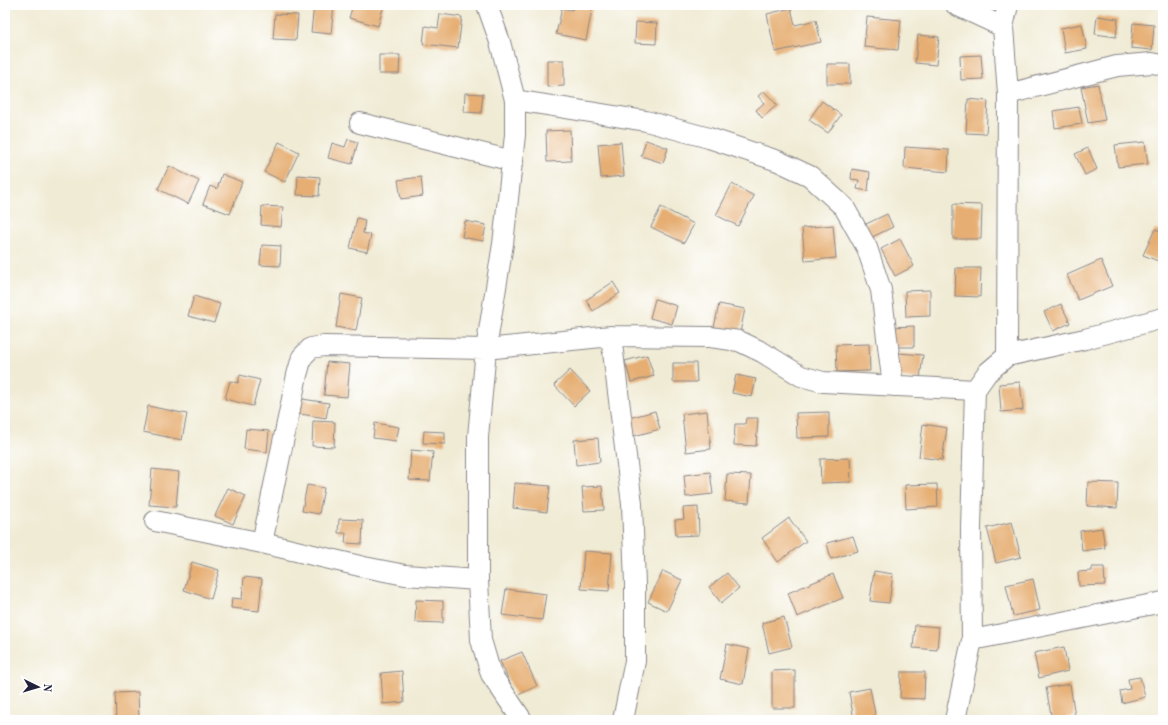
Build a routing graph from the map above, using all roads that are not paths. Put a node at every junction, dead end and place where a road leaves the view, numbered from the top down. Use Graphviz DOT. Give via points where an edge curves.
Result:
graph roads {
  1 [pos="487,5"];
  2 [pos="956,5"];
  3 [pos="1008,5"];
  4 [pos="1003,27"];
  5 [pos="1163,64"];
  6 [pos="1008,94"];
  7 [pos="515,100"];
  8 [pos="360,123"];
  9 [pos="513,161"];
  10 [pos="1163,318"];
  11 [pos="611,336"];
  12 [pos="486,348"];
  13 [pos="1007,356"];
  14 [pos="893,386"];
  15 [pos="975,390"];
  16 [pos="156,521"];
  17 [pos="262,543"];
  18 [pos="478,580"];
  19 [pos="1163,602"];
  20 [pos="972,640"];
  21 [pos="522,720"];
  22 [pos="623,720"];
  23 [pos="955,720"];
  1 -- 7 [label="street" via="500,42"];
  2 -- 4 [label="street"];
  3 -- 4 [label="street"];
  4 -- 6 [label="street"];
  5 -- 6 [label="street" via="1117,66"];
  6 -- 13 [label="street"];
  7 -- 9 [label="street"];
  7 -- 14 [label="street" via="646,121 716,140 778,161 810,176 844,208 868,248 881,290"];
  8 -- 9 [label="street"];
  9 -- 12 [label="street"];
  10 -- 13 [label="street"];
  11 -- 12 [label="street"];
  11 -- 14 [label="street" via="710,337 739,341 801,376 823,382"];
  11 -- 22 [label="street" via="632,504 635,584 635,660"];
  12 -- 17 [label="street" via="311,348 302,357 297,375"];
  12 -- 18 [label="street" via="478,437"];
  13 -- 15 [label="street" via="987,373"];
  14 -- 15 [label="street"];
  15 -- 20 [label="street"];
  16 -- 17 [label="street"];
  17 -- 18 [label="street" via="405,575"];
  18 -- 21 [label="street" via="481,640 491,674"];
  19 -- 20 [label="street"];
  20 -- 23 [label="street"];
}
